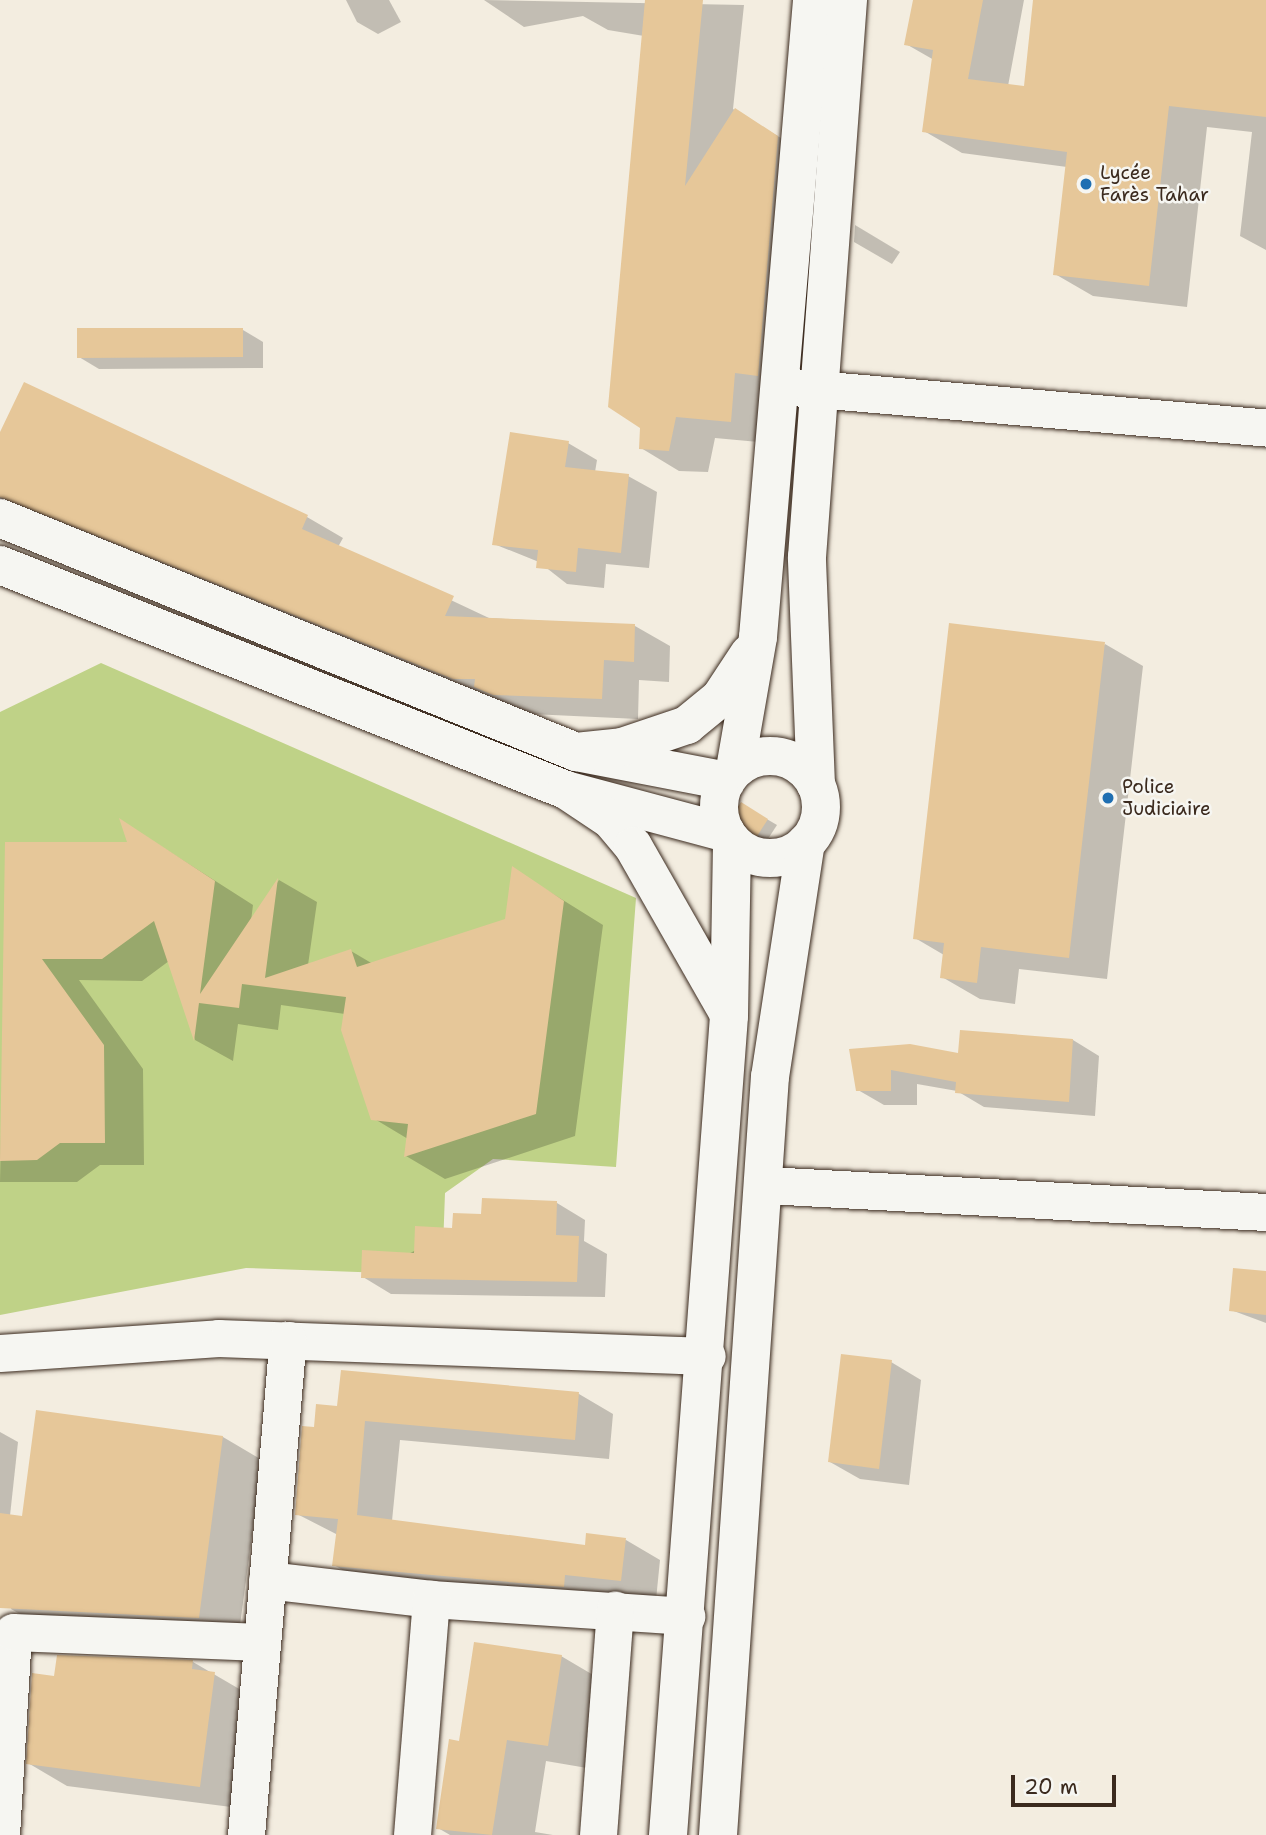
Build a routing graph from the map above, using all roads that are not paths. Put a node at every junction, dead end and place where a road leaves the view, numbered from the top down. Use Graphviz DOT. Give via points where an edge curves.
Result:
graph roads {
  1 [pos="812,0"];
  2 [pos="848,0"];
  3 [pos="781,386"];
  4 [pos="820,391"];
  5 [pos="1266,428"];
  6 [pos="0,518"];
  7 [pos="0,565"];
  8 [pos="758,637"];
  9 [pos="576,752"];
  10 [pos="731,775"];
  11 [pos="816,785"];
  12 [pos="566,790"];
  13 [pos="729,837"];
  14 [pos="806,843"];
  15 [pos="729,1016"];
  16 [pos="766,1185"];
  17 [pos="1266,1212"];
  18 [pos="288,1340"];
  19 [pos="0,1353"];
  20 [pos="707,1356"];
  21 [pos="697,1478"];
  22 [pos="744,1479"];
  23 [pos="267,1580"];
  24 [pos="430,1599"];
  25 [pos="615,1610"];
  26 [pos="686,1616"];
  27 [pos="7,1631"];
  28 [pos="261,1642"];
  29 [pos="1,1835"];
  30 [pos="246,1835"];
  31 [pos="412,1835"];
  32 [pos="598,1835"];
  33 [pos="668,1835"];
  34 [pos="718,1835"];
  1 -- 3 [label="main road"];
  2 -- 4 [label="main road"];
  3 -- 4 [label="street"];
  3 -- 8 [label="main road"];
  4 -- 5 [label="street"];
  4 -- 11 [label="main road" via="807,593"];
  6 -- 9 [label="main road"];
  7 -- 12 [label="main road"];
  8 -- 9 [label="main road" via="720,698 687,725 622,747"];
  8 -- 10 [label="main road"];
  9 -- 10 [label="main road"];
  10 -- 11 [label="main road" via="779,757"];
  10 -- 13 [label="main road" via="719,807"];
  11 -- 14 [label="main road" via="820,816"];
  12 -- 13 [label="main road"];
  12 -- 15 [label="main road" via="611,820 633,846"];
  13 -- 14 [label="main road" via="760,858 793,853"];
  13 -- 15 [label="main road"];
  14 -- 16 [label="main road" via="770,1077"];
  15 -- 20 [label="main road"];
  16 -- 17 [label="street"];
  16 -- 22 [label="main road"];
  18 -- 19 [label="street" via="98,1342"];
  18 -- 20 [label="street"];
  18 -- 23 [label="street"];
  20 -- 21 [label="main road"];
  21 -- 22 [label="main road"];
  21 -- 26 [label="main road"];
  22 -- 34 [label="main road"];
  23 -- 24 [label="street"];
  23 -- 28 [label="street"];
  24 -- 25 [label="street"];
  24 -- 31 [label="street"];
  25 -- 26 [label="street"];
  25 -- 32 [label="street"];
  26 -- 33 [label="main road"];
  27 -- 28 [label="street"];
  27 -- 29 [label="street"];
  28 -- 30 [label="street"];
}
